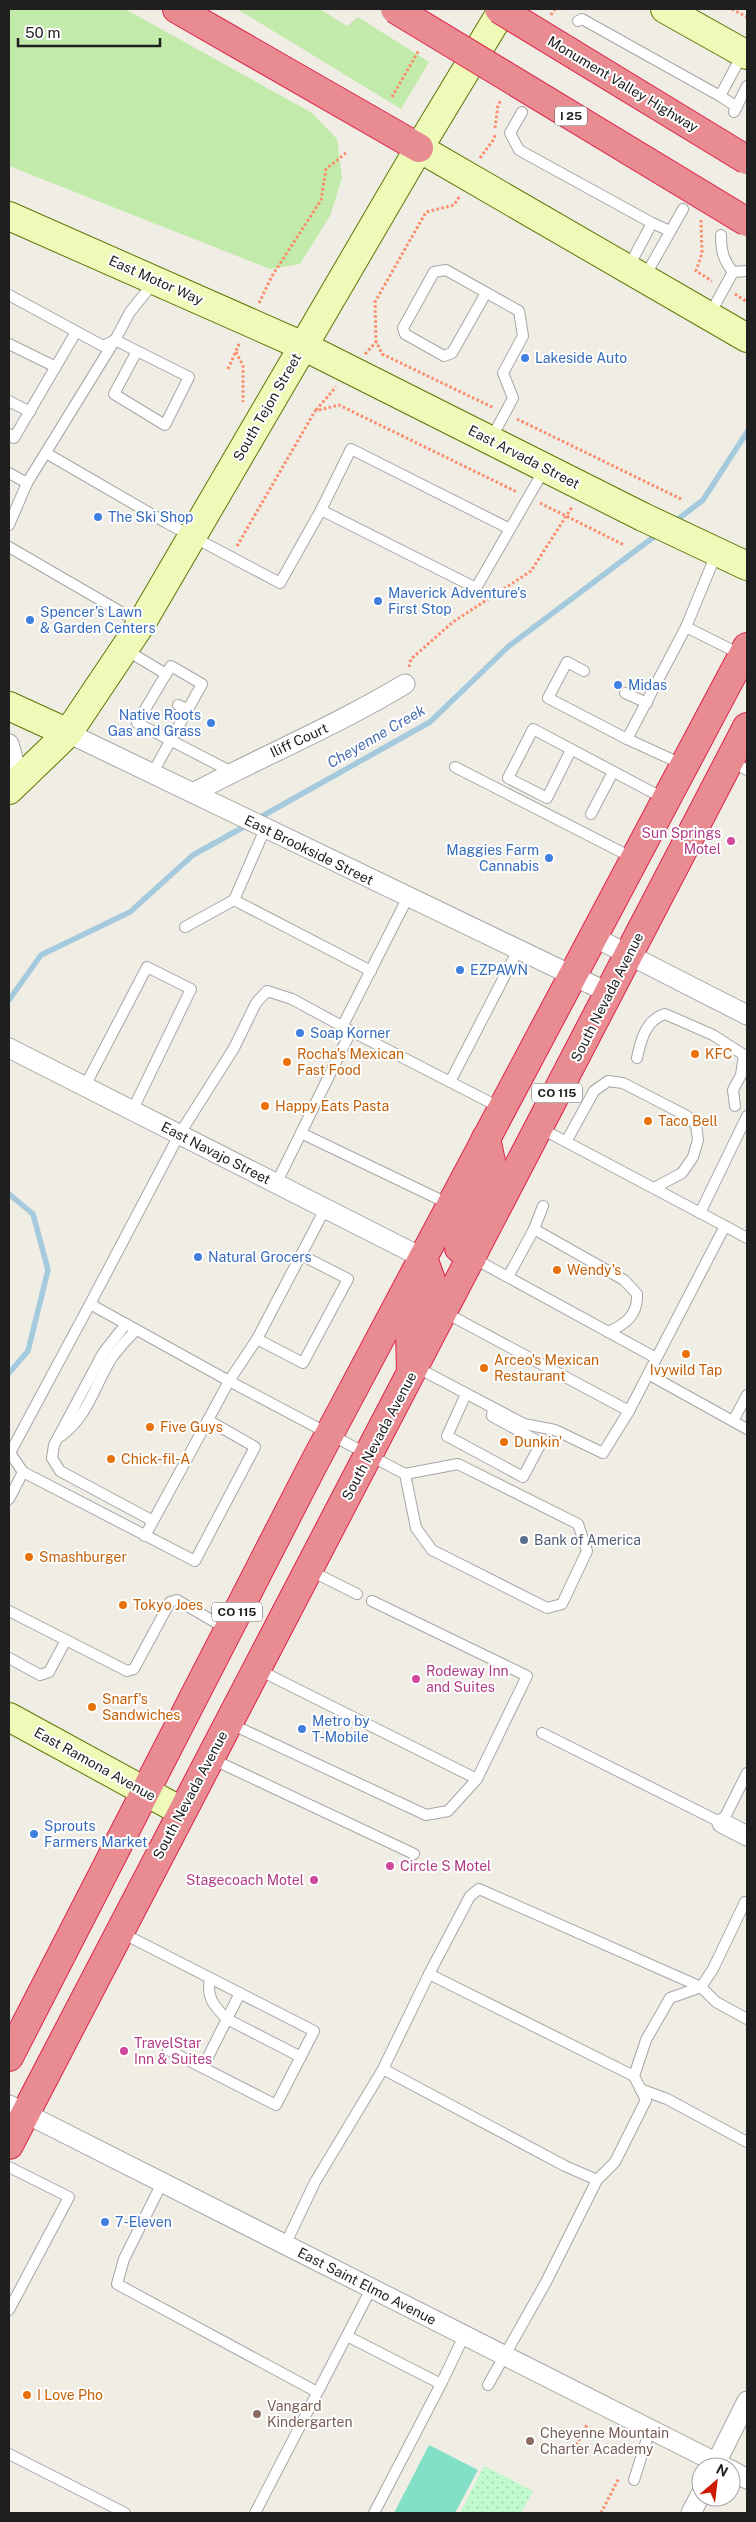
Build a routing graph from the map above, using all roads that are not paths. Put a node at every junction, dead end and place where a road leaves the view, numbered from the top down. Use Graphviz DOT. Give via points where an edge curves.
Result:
graph roads {
  1 [pos="177,9"];
  2 [pos="395,9"];
  3 [pos="499,9"];
  4 [pos="503,9"];
  5 [pos="665,9"];
  6 [pos="578,21"];
  7 [pos="745,54"];
  8 [pos="747,86"];
  9 [pos="720,96"];
  10 [pos="522,112"];
  11 [pos="419,148"];
  12 [pos="747,160"];
  13 [pos="682,208"];
  14 [pos="9,216"];
  15 [pos="747,222"];
  16 [pos="652,223"];
  17 [pos="670,231"];
  18 [pos="721,235"];
  19 [pos="747,271"];
  20 [pos="733,272"];
  21 [pos="636,273"];
  22 [pos="155,280"];
  23 [pos="486,293"];
  24 [pos="9,295"];
  25 [pos="709,315"];
  26 [pos="76,332"];
  27 [pos="747,338"];
  28 [pos="115,340"];
  29 [pos="9,344"];
  30 [pos="302,346"];
  31 [pos="137,351"];
  32 [pos="56,367"];
  33 [pos="9,401"];
  34 [pos="30,412"];
  35 [pos="9,434"];
  36 [pos="490,440"];
  37 [pos="46,453"];
  38 [pos="546,468"];
  39 [pos="9,473"];
  40 [pos="27,483"];
  41 [pos="321,510"];
  42 [pos="9,525"];
  43 [pos="510,529"];
  44 [pos="192,536"];
  45 [pos="9,546"];
  46 [pos="707,547"];
  47 [pos="747,566"];
  48 [pos="141,624"];
  49 [pos="686,627"];
  50 [pos="124,649"];
  51 [pos="745,651"];
  52 [pos="584,671"];
  53 [pos="166,674"];
  54 [pos="405,684"];
  55 [pos="625,693"];
  56 [pos="647,703"];
  57 [pos="9,706"];
  58 [pos="747,727"];
  59 [pos="68,733"];
  60 [pos="627,739"];
  61 [pos="171,740"];
  62 [pos="9,744"];
  63 [pos="571,750"];
  64 [pos="684,765"];
  65 [pos="739,765"];
  66 [pos="455,767"];
  67 [pos="232,772"];
  68 [pos="613,772"];
  69 [pos="152,774"];
  70 [pos="14,785"];
  71 [pos="192,793"];
  72 [pos="666,800"];
  73 [pos="591,814"];
  74 [pos="272,832"];
  75 [pos="633,858"];
  76 [pos="408,897"];
  77 [pos="234,900"];
  78 [pos="185,927"];
  79 [pos="592,936"];
  80 [pos="518,950"];
  81 [pos="628,956"];
  82 [pos="371,971"];
  83 [pos="572,975"];
  84 [pos="609,993"];
  85 [pos="747,1015"];
  86 [pos="347,1029"];
  87 [pos="9,1048"];
  88 [pos="637,1058"];
  89 [pos="450,1082"];
  90 [pos="85,1086"];
  91 [pos="735,1106"];
  92 [pos="502,1108"];
  93 [pos="132,1111"];
  94 [pos="747,1116"];
  95 [pos="540,1128"];
  96 [pos="302,1133"];
  97 [pos="179,1135"];
  98 [pos="486,1138"];
  99 [pos="566,1142"];
  100 [pos="276,1184"];
  101 [pos="654,1188"];
  102 [pos="451,1205"];
  103 [pos="543,1206"];
  104 [pos="325,1209"];
  105 [pos="700,1213"];
  106 [pos="725,1226"];
  107 [pos="534,1229"];
  108 [pos="747,1238"];
  109 [pos="301,1255"];
  110 [pos="423,1258"];
  111 [pos="472,1258"];
  112 [pos="508,1277"];
  113 [pos="90,1304"];
  114 [pos="444,1312"];
  115 [pos="126,1324"];
  116 [pos="136,1330"];
  117 [pos="608,1332"];
  118 [pos="257,1339"];
  119 [pos="656,1358"];
  120 [pos="413,1370"];
  121 [pos="648,1374"];
  122 [pos="228,1382"];
  123 [pos="466,1394"];
  124 [pos="747,1395"];
  125 [pos="493,1408"];
  126 [pos="629,1410"];
  127 [pos="208,1420"];
  128 [pos="733,1422"];
  129 [pos="747,1429"];
  130 [pos="330,1433"];
  131 [pos="58,1439"];
  132 [pos="369,1454"];
  133 [pos="23,1472"];
  134 [pos="405,1474"];
  135 [pos="9,1499"];
  136 [pos="153,1521"];
  137 [pos="145,1536"];
  138 [pos="308,1570"];
  139 [pos="357,1594"];
  140 [pos="372,1601"];
  141 [pos="9,1611"];
  142 [pos="228,1629"];
  143 [pos="66,1640"];
  144 [pos="9,1658"];
  145 [pos="256,1668"];
  146 [pos="9,1717"];
  147 [pos="228,1722"];
  148 [pos="542,1733"];
  149 [pos="209,1758"];
  150 [pos="747,1773"];
  151 [pos="477,1779"];
  152 [pos="145,1791"];
  153 [pos="181,1811"];
  154 [pos="722,1823"];
  155 [pos="747,1836"];
  156 [pos="414,1854"];
  157 [pos="745,1902"];
  158 [pos="119,1931"];
  159 [pos="429,1974"];
  160 [pos="210,1978"];
  161 [pos="701,1988"];
  162 [pos="240,1994"];
  163 [pos="227,2018"];
  164 [pos="747,2019"];
  165 [pos="168,2050"];
  166 [pos="9,2057"];
  167 [pos="301,2057"];
  168 [pos="203,2067"];
  169 [pos="383,2069"];
  170 [pos="634,2076"];
  171 [pos="640,2088"];
  172 [pos="17,2109"];
  173 [pos="747,2142"];
  174 [pos="9,2145"];
  175 [pos="9,2167"];
  176 [pos="598,2180"];
  177 [pos="162,2183"];
  178 [pos="285,2245"];
  179 [pos="371,2289"];
  180 [pos="9,2310"];
  181 [pos="347,2336"];
  182 [pos="464,2336"];
  183 [pos="503,2355"];
  184 [pos="440,2384"];
  185 [pos="488,2385"];
  186 [pos="318,2392"];
  187 [pos="747,2401"];
  188 [pos="650,2429"];
  189 [pos="9,2454"];
  190 [pos="702,2457"];
  191 [pos="725,2457"];
  192 [pos="634,2480"];
  193 [pos="125,2513"];
  194 [pos="254,2513"];
  195 [pos="374,2513"];
  1 -- 11 [label="highway"];
  2 -- 15 [label="highway, I 25, bridge"];
  3 -- 12 [label="highway, Monument Valley Highway, bridge"];
  4 -- 11 [label="main road, South Tejon Street"];
  5 -- 7 [label="main road"];
  6 -- 9 [label="lane" via="582,19"];
  7 -- 9 [label="lane"];
  8 -- 9 [label="lane" via="735,110"];
  10 -- 16 [label="lane" via="510,133 519,150"];
  11 -- 21 [label="main road"];
  11 -- 30 [label="main road, South Tejon Street"];
  13 -- 17 [label="lane"];
  14 -- 22 [label="main road, East Motor Way"];
  16 -- 17 [label="lane"];
  16 -- 21 [label="lane"];
  17 -- 21 [label="lane"];
  18 -- 20 [label="lane" via="721,251"];
  19 -- 20 [label="lane"];
  20 -- 25 [label="lane"];
  21 -- 25 [label="main road"];
  22 -- 28 [label="lane" via="130,312"];
  22 -- 30 [label="main road, East Motor Way"];
  23 -- 23 [label="lane" via="446,270 434,272 403,328 405,334 444,356 452,353"];
  23 -- 36 [label="lane" via="518,311 523,336 504,373 513,398"];
  24 -- 26 [label="lane"];
  25 -- 27 [label="main road"];
  26 -- 28 [label="lane" via="103,346"];
  26 -- 32 [label="lane"];
  28 -- 31 [label="lane"];
  28 -- 37 [label="lane"];
  29 -- 32 [label="lane"];
  30 -- 36 [label="main road, East Arvada Street"];
  30 -- 44 [label="main road, South Tejon Street"];
  31 -- 31 [label="lane" via="189,377 165,424 114,394"];
  32 -- 34 [label="lane"];
  33 -- 34 [label="lane"];
  34 -- 35 [label="lane" via="14,438"];
  36 -- 38 [label="main road, East Arvada Street"];
  37 -- 40 [label="lane"];
  37 -- 44 [label="lane"];
  38 -- 43 [label="lane"];
  38 -- 46 [label="main road, East Arvada Street"];
  39 -- 40 [label="lane"];
  40 -- 42 [label="lane"];
  41 -- 43 [label="lane" via="476,588"];
  41 -- 43 [label="lane" via="351,448"];
  41 -- 44 [label="lane" via="280,583"];
  44 -- 48 [label="main road, South Tejon Street"];
  45 -- 48 [label="lane"];
  46 -- 47 [label="main road, East Arvada Street"];
  46 -- 49 [label="lane"];
  48 -- 50 [label="main road, South Tejon Street"];
  49 -- 51 [label="lane"];
  49 -- 56 [label="lane"];
  50 -- 53 [label="lane"];
  50 -- 59 [label="main road, South Tejon Street"];
  51 -- 64 [label="highway, CO 115"];
  52 -- 60 [label="lane" via="567,662 548,698"];
  53 -- 61 [label="lane" via="158,693 137,723"];
  53 -- 61 [label="lane" via="171,666 202,684 183,707"];
  54 -- 67 [label="street, Iliff Court" via="359,712"];
  55 -- 56 [label="lane"];
  56 -- 60 [label="lane"];
  57 -- 59 [label="main road, East Brookside Street"];
  58 -- 65 [label="highway, South Nevada Avenue / CO 115"];
  59 -- 69 [label="street, East Brookside Street"];
  59 -- 70 [label="main road, South Tejon Street"];
  60 -- 64 [label="lane"];
  61 -- 67 [label="lane"];
  61 -- 69 [label="lane"];
  62 -- 70 [label="street"];
  63 -- 63 [label="lane" via="533,729 508,778 547,798"];
  63 -- 68 [label="lane"];
  64 -- 72 [label="highway, CO 115"];
  65 -- 81 [label="highway, South Nevada Avenue / CO 115"];
  66 -- 75 [label="lane"];
  67 -- 71 [label="street, Iliff Court"];
  68 -- 72 [label="lane"];
  68 -- 73 [label="lane"];
  69 -- 71 [label="street, East Brookside Street"];
  71 -- 74 [label="street, East Brookside Street"];
  72 -- 75 [label="highway, CO 115"];
  74 -- 76 [label="street, East Brookside Street"];
  74 -- 77 [label="lane"];
  75 -- 79 [label="highway, CO 115"];
  76 -- 80 [label="street, East Brookside Street"];
  76 -- 82 [label="lane"];
  77 -- 78 [label="lane"];
  77 -- 82 [label="lane"];
  79 -- 81 [label="street"];
  79 -- 83 [label="highway, CO 115"];
  80 -- 83 [label="street, East Brookside Street"];
  80 -- 89 [label="lane"];
  81 -- 84 [label="highway, South Nevada Avenue / CO 115"];
  81 -- 85 [label="street"];
  82 -- 86 [label="lane"];
  83 -- 84 [label="street, East Brookside Street"];
  83 -- 92 [label="highway, CO 115"];
  84 -- 95 [label="highway, South Nevada Avenue / CO 115"];
  86 -- 89 [label="lane"];
  86 -- 96 [label="lane"];
  86 -- 97 [label="lane" via="292,999 267,991 256,1003 234,1048"];
  87 -- 90 [label="street, East Navajo Street"];
  88 -- 91 [label="lane" via="641,1038 657,1017 665,1014 713,1035 744,1055 741,1075 733,1090"];
  89 -- 92 [label="lane"];
  90 -- 93 [label="street, East Navajo Street"];
  90 -- 93 [label="lane" via="147,967 192,989"];
  92 -- 98 [label="highway, CO 115"];
  93 -- 97 [label="street, East Navajo Street"];
  94 -- 105 [label="lane"];
  95 -- 99 [label="lane"];
  95 -- 111 [label="highway, South Nevada Avenue / CO 115"];
  96 -- 100 [label="lane"];
  96 -- 102 [label="lane"];
  97 -- 100 [label="street, East Navajo Street"];
  97 -- 113 [label="lane"];
  98 -- 102 [label="highway, CO 115"];
  98 -- 111 [label="highway" via="492,1171 460,1234 459,1248"];
  99 -- 101 [label="lane"];
  99 -- 101 [label="lane" via="594,1091 608,1081 623,1083 687,1116 696,1126 698,1140 693,1157 682,1173"];
  100 -- 104 [label="street, East Navajo Street"];
  101 -- 105 [label="lane"];
  102 -- 110 [label="highway, CO 115"];
  103 -- 107 [label="lane"];
  104 -- 109 [label="lane"];
  104 -- 110 [label="street, East Navajo Street"];
  105 -- 106 [label="lane"];
  106 -- 108 [label="lane"];
  106 -- 119 [label="lane"];
  107 -- 112 [label="lane"];
  107 -- 117 [label="lane" via="624,1280 638,1294 638,1306 630,1319"];
  109 -- 118 [label="lane"];
  109 -- 118 [label="lane" via="348,1279 303,1363"];
  110 -- 120 [label="highway" via="431,1280 430,1297 410,1334"];
  110 -- 130 [label="highway, CO 115"];
  111 -- 112 [label="lane"];
  111 -- 114 [label="highway, South Nevada Avenue / CO 115"];
  112 -- 117 [label="lane"];
  113 -- 115 [label="lane"];
  113 -- 133 [label="lane" via="10,1453"];
  114 -- 120 [label="highway, South Nevada Avenue / CO 115"];
  114 -- 126 [label="lane"];
  115 -- 116 [label="lane"];
  115 -- 131 [label="lane" via="103,1353"];
  116 -- 122 [label="lane"];
  116 -- 131 [label="lane" via="113,1356 75,1426"];
  117 -- 119 [label="lane"];
  118 -- 122 [label="lane"];
  119 -- 121 [label="lane"];
  120 -- 123 [label="lane"];
  120 -- 132 [label="highway, South Nevada Avenue / CO 115"];
  121 -- 126 [label="lane"];
  121 -- 128 [label="lane"];
  122 -- 127 [label="lane"];
  122 -- 130 [label="lane"];
  123 -- 125 [label="lane"];
  123 -- 125 [label="lane" via="447,1436 523,1477 541,1443 492,1416"];
  124 -- 128 [label="lane"];
  125 -- 126 [label="lane" via="524,1424 555,1430 603,1453"];
  127 -- 136 [label="lane"];
  127 -- 137 [label="lane" via="255,1446 195,1561"];
  128 -- 129 [label="lane"];
  130 -- 132 [label="lane"];
  130 -- 142 [label="highway, CO 115"];
  131 -- 136 [label="lane" via="52,1458 60,1471"];
  132 -- 134 [label="lane"];
  132 -- 138 [label="highway, South Nevada Avenue / CO 115"];
  133 -- 135 [label="lane"];
  133 -- 137 [label="lane"];
  134 -- 134 [label="lane" via="416,1528 432,1550 547,1608 562,1604 586,1551 578,1524 458,1464"];
  136 -- 137 [label="lane"];
  138 -- 139 [label="lane"];
  138 -- 145 [label="highway, South Nevada Avenue / CO 115"];
  140 -- 151 [label="lane" via="527,1676"];
  141 -- 143 [label="lane"];
  142 -- 143 [label="lane" via="177,1600 170,1602 134,1669 127,1671"];
  142 -- 152 [label="highway, CO 115"];
  143 -- 144 [label="lane" via="49,1672 40,1675"];
  145 -- 147 [label="highway, South Nevada Avenue / CO 115"];
  145 -- 151 [label="lane"];
  146 -- 152 [label="main road, East Ramona Avenue"];
  147 -- 149 [label="highway, South Nevada Avenue / CO 115"];
  147 -- 151 [label="lane" via="426,1815 448,1812"];
  148 -- 154 [label="lane"];
  149 -- 153 [label="highway, South Nevada Avenue / CO 115"];
  149 -- 156 [label="lane"];
  150 -- 154 [label="lane"];
  152 -- 153 [label="main road, East Ramona Avenue"];
  152 -- 166 [label="highway, CO 115"];
  153 -- 158 [label="highway, South Nevada Avenue / CO 115"];
  154 -- 155 [label="street"];
  157 -- 161 [label="lane"];
  158 -- 160 [label="lane"];
  158 -- 172 [label="highway, South Nevada Avenue / CO 115"];
  159 -- 161 [label="lane" via="470,1896 479,1889"];
  159 -- 169 [label="lane"];
  159 -- 170 [label="lane"];
  160 -- 162 [label="lane"];
  160 -- 163 [label="lane" via="212,2004"];
  161 -- 164 [label="lane" via="716,2002"];
  161 -- 170 [label="lane" via="670,1998 646,2040"];
  162 -- 163 [label="lane"];
  162 -- 167 [label="lane" via="314,2031"];
  163 -- 167 [label="lane"];
  163 -- 168 [label="lane"];
  165 -- 168 [label="lane"];
  167 -- 168 [label="lane" via="276,2105"];
  169 -- 176 [label="lane" via="565,2166"];
  169 -- 178 [label="lane" via="315,2182"];
  170 -- 171 [label="lane"];
  171 -- 173 [label="lane"];
  171 -- 176 [label="lane" via="646,2100 615,2162"];
  172 -- 174 [label="highway, South Nevada Avenue / CO 115"];
  172 -- 177 [label="street, East Saint Elmo Avenue"];
  175 -- 180 [label="lane" via="69,2197"];
  176 -- 183 [label="lane" via="546,2282"];
  177 -- 178 [label="street, East Saint Elmo Avenue"];
  177 -- 186 [label="lane" via="124,2259 117,2284"];
  178 -- 179 [label="street, East Saint Elmo Avenue"];
  179 -- 181 [label="lane"];
  179 -- 182 [label="street, East Saint Elmo Avenue"];
  181 -- 184 [label="lane"];
  181 -- 186 [label="lane"];
  182 -- 183 [label="street, East Saint Elmo Avenue"];
  182 -- 184 [label="lane"];
  183 -- 185 [label="lane"];
  183 -- 188 [label="street, East Saint Elmo Avenue"];
  184 -- 195 [label="lane"];
  186 -- 194 [label="lane"];
  187 -- 191 [label="street"];
  188 -- 190 [label="street, East Saint Elmo Avenue"];
  188 -- 192 [label="lane"];
  189 -- 193 [label="lane"];
}
